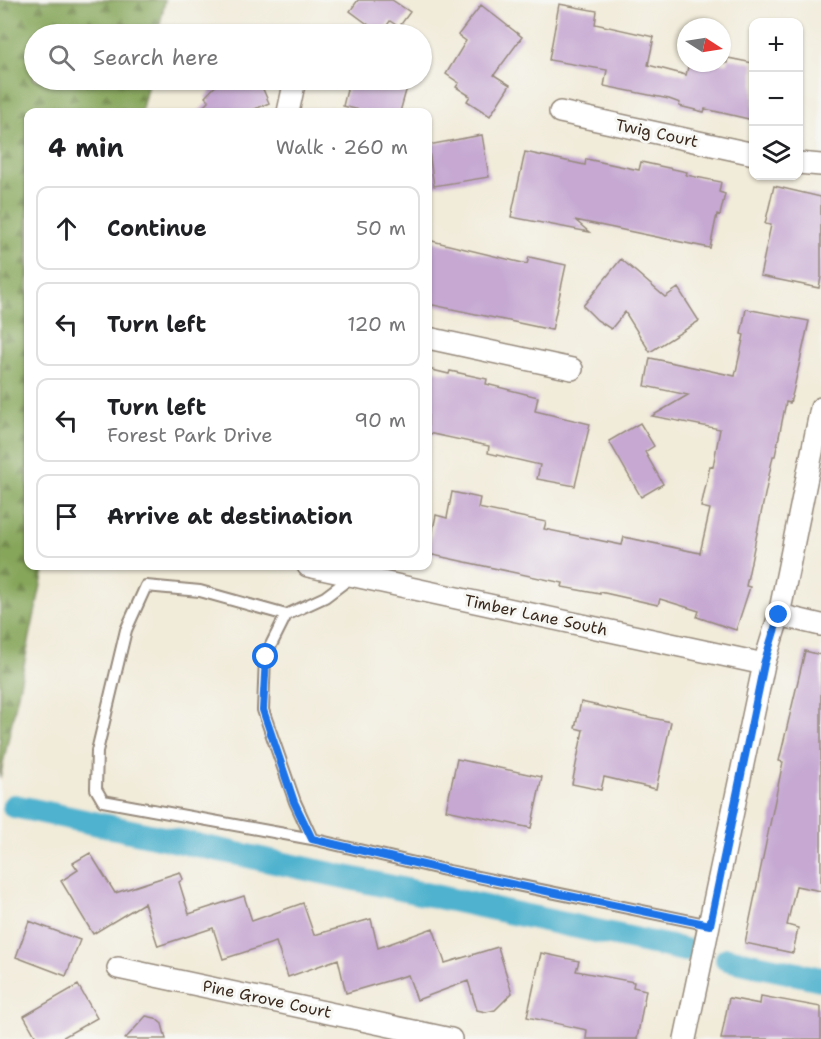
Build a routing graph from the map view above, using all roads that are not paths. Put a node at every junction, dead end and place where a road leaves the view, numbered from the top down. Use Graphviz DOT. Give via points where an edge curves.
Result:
graph roads {
  1 [pos="293,90"];
  2 [pos="289,108"];
  3 [pos="560,112"];
  4 [pos="749,153"];
  5 [pos="803,163"];
  6 [pos="821,165"];
  7 [pos="432,339"];
  8 [pos="572,369"];
  9 [pos="821,408"];
  10 [pos="328,570"];
  11 [pos="354,575"];
  12 [pos="286,615"];
  13 [pos="779,615"];
  14 [pos="821,625"];
  15 [pos="764,664"];
  16 [pos="312,839"];
  17 [pos="710,925"];
  18 [pos="118,968"];
  19 [pos="451,1039"];
  20 [pos="685,1039"];
  1 -- 2 [label="street"];
  3 -- 4 [label="street, Twig Court"];
  5 -- 6 [label="street"];
  7 -- 8 [label="street"];
  9 -- 13 [label="street"];
  10 -- 11 [label="street, Timber Lane South"];
  11 -- 12 [label="lane" via="325,597"];
  11 -- 15 [label="street, Timber Lane South"];
  12 -- 16 [label="lane" via="266,657 263,710 294,802"];
  12 -- 16 [label="lane" via="200,591 146,586 126,630 97,751 96,789 103,801"];
  13 -- 14 [label="street"];
  13 -- 15 [label="street"];
  15 -- 17 [label="street"];
  16 -- 17 [label="lane"];
  17 -- 20 [label="street"];
  18 -- 19 [label="street, Pine Grove Court"];
}
